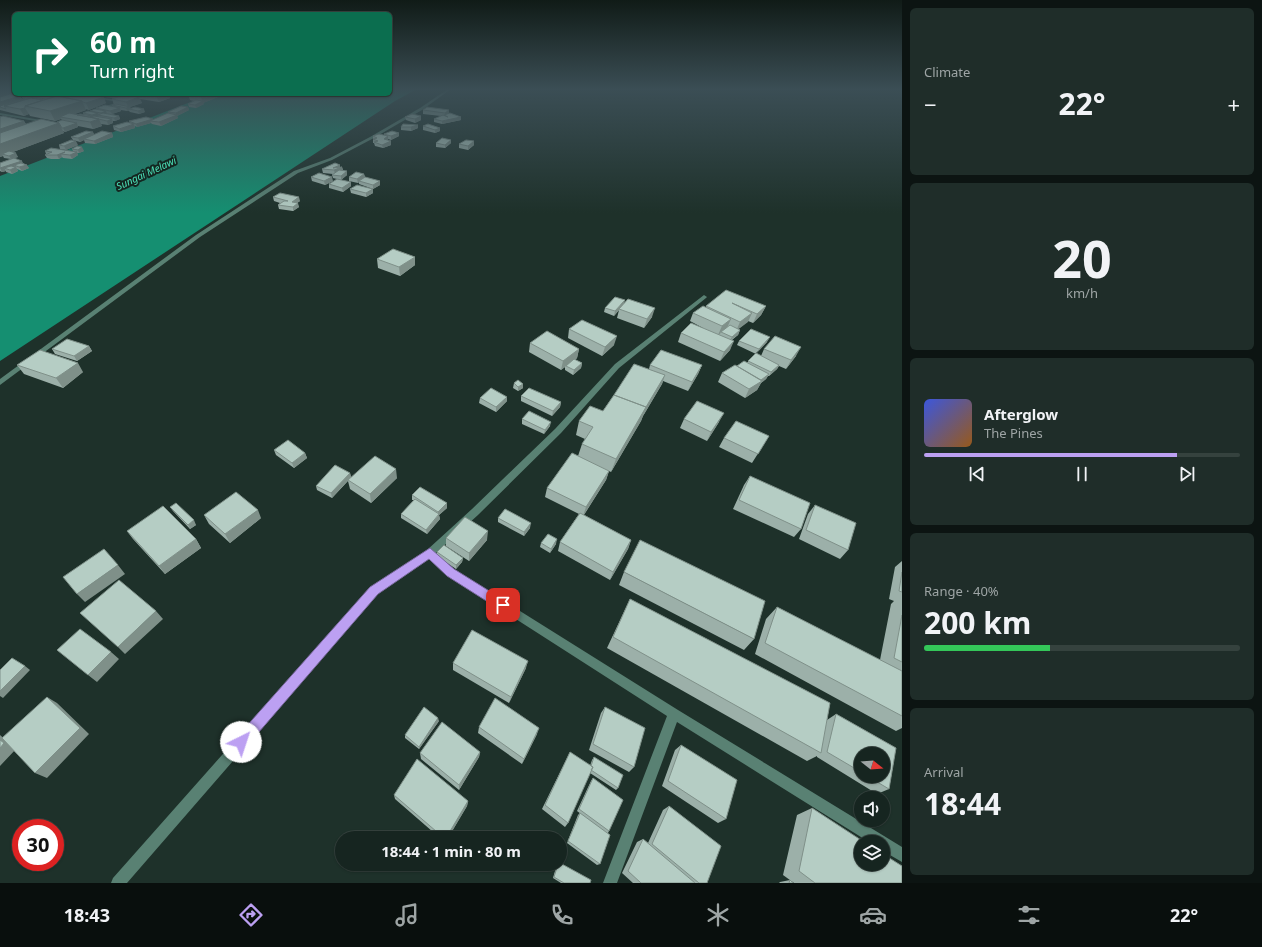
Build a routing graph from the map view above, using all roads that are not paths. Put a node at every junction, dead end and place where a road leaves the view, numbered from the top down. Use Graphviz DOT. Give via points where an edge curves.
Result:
graph roads {
  1 [pos="384,130"];
  2 [pos="704,297"];
  3 [pos="0,384"];
  4 [pos="430,553"];
  5 [pos="674,714"];
  6 [pos="869,835"];
  7 [pos="890,848"];
  8 [pos="902,855"];
  9 [pos="118,883"];
  10 [pos="610,883"];
  1 -- 3 [label="street" via="331,159 296,172 198,236"];
  2 -- 4 [label="street" via="617,366 558,431"];
  4 -- 5 [label="street" via="450,572"];
  4 -- 9 [label="street" via="374,591"];
  5 -- 6 [label="street"];
  5 -- 10 [label="street"];
  7 -- 8 [label="street"];
}
